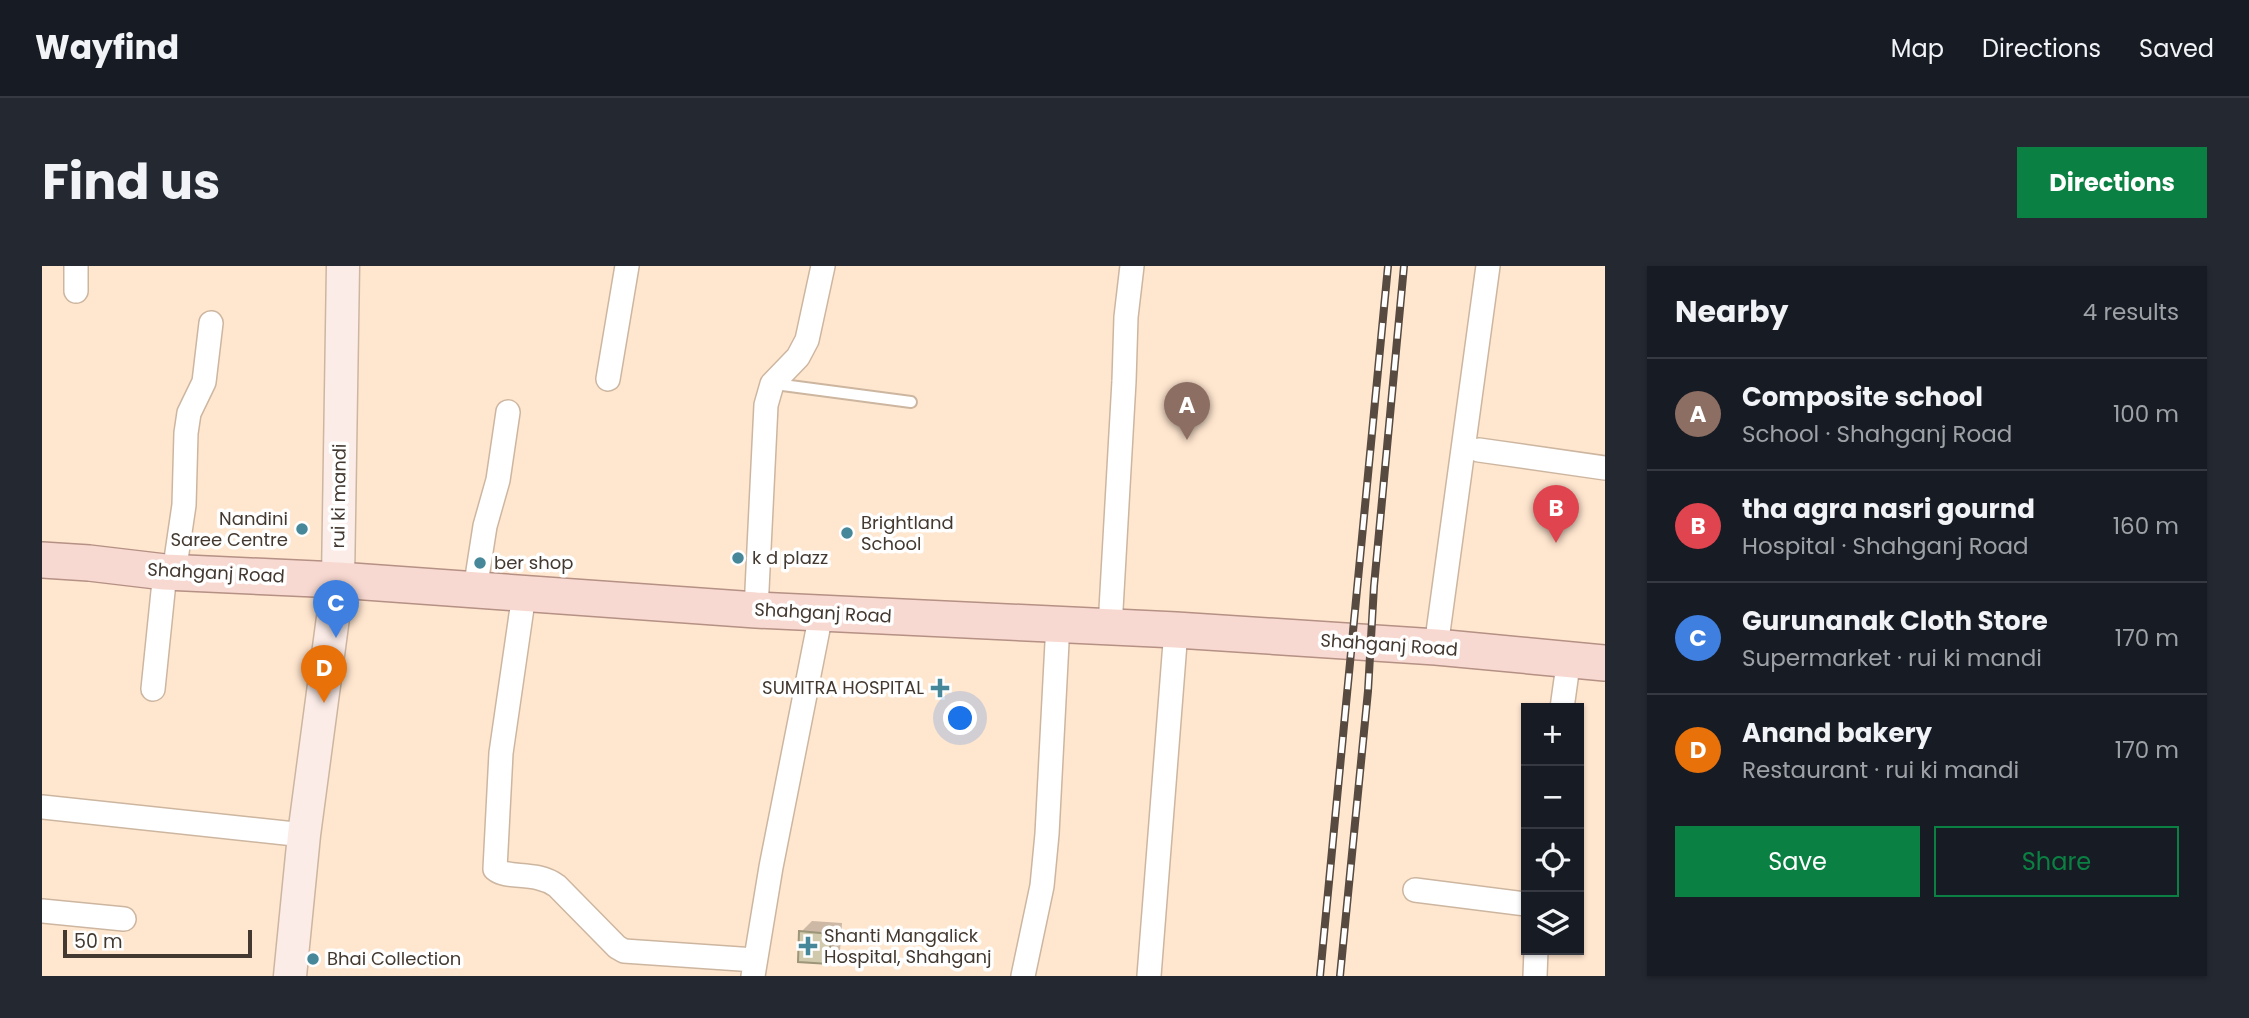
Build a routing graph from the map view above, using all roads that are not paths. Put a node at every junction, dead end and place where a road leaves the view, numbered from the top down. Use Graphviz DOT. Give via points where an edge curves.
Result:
graph roads {
  1 [pos="76,266"];
  2 [pos="343,266"];
  3 [pos="627,266"];
  4 [pos="823,266"];
  5 [pos="1132,266"];
  6 [pos="1488,266"];
  7 [pos="76,291"];
  8 [pos="211,323"];
  9 [pos="608,379"];
  10 [pos="772,384"];
  11 [pos="911,402"];
  12 [pos="508,412"];
  13 [pos="1479,450"];
  14 [pos="1605,468"];
  15 [pos="42,560"];
  16 [pos="169,572"];
  17 [pos="338,580"];
  18 [pos="475,590"];
  19 [pos="524,593"];
  20 [pos="756,610"];
  21 [pos="821,614"];
  22 [pos="1058,623"];
  23 [pos="1110,626"];
  24 [pos="1176,630"];
  25 [pos="1436,648"];
  26 [pos="1569,658"];
  27 [pos="1605,663"];
  28 [pos="153,689"];
  29 [pos="1563,703"];
  30 [pos="42,807"];
  31 [pos="304,835"];
  32 [pos="1415,890"];
  33 [pos="1521,903"];
  34 [pos="42,912"];
  35 [pos="124,919"];
  36 [pos="1536,955"];
  37 [pos="754,968"];
  38 [pos="290,976"];
  39 [pos="1023,976"];
  40 [pos="1149,976"];
  41 [pos="1535,976"];
  1 -- 7 [label="street"];
  2 -- 17 [label="main road, rui ki mandi"];
  3 -- 9 [label="street"];
  4 -- 10 [label="street" via="807,341"];
  5 -- 23 [label="street"];
  6 -- 25 [label="street"];
  8 -- 16 [label="street" via="204,382 187,423 184,505"];
  10 -- 11 [label="lane"];
  10 -- 20 [label="street" via="766,405"];
  12 -- 18 [label="street"];
  13 -- 14 [label="street"];
  15 -- 16 [label="main road, Shahganj Road"];
  16 -- 17 [label="main road, Shahganj Road"];
  16 -- 28 [label="street"];
  17 -- 18 [label="main road, Shahganj Road"];
  17 -- 31 [label="main road, rui ki mandi"];
  18 -- 19 [label="main road, Shahganj Road"];
  19 -- 20 [label="main road, Shahganj Road"];
  19 -- 37 [label="street" via="500,753 496,871 547,879 624,951"];
  20 -- 21 [label="main road, Shahganj Road"];
  21 -- 22 [label="main road, Shahganj Road"];
  21 -- 37 [label="street"];
  22 -- 23 [label="main road, Shahganj Road"];
  22 -- 39 [label="street" via="1042,886"];
  23 -- 24 [label="main road, Shahganj Road"];
  24 -- 25 [label="main road, Shahganj Road"];
  24 -- 40 [label="street"];
  25 -- 26 [label="main road, Shahganj Road"];
  26 -- 27 [label="main road, Shahganj Road"];
  26 -- 29 [label="street"];
  30 -- 31 [label="street"];
  31 -- 38 [label="main road, rui ki mandi"];
  32 -- 33 [label="street"];
  34 -- 35 [label="street"];
  36 -- 41 [label="street"];
}
